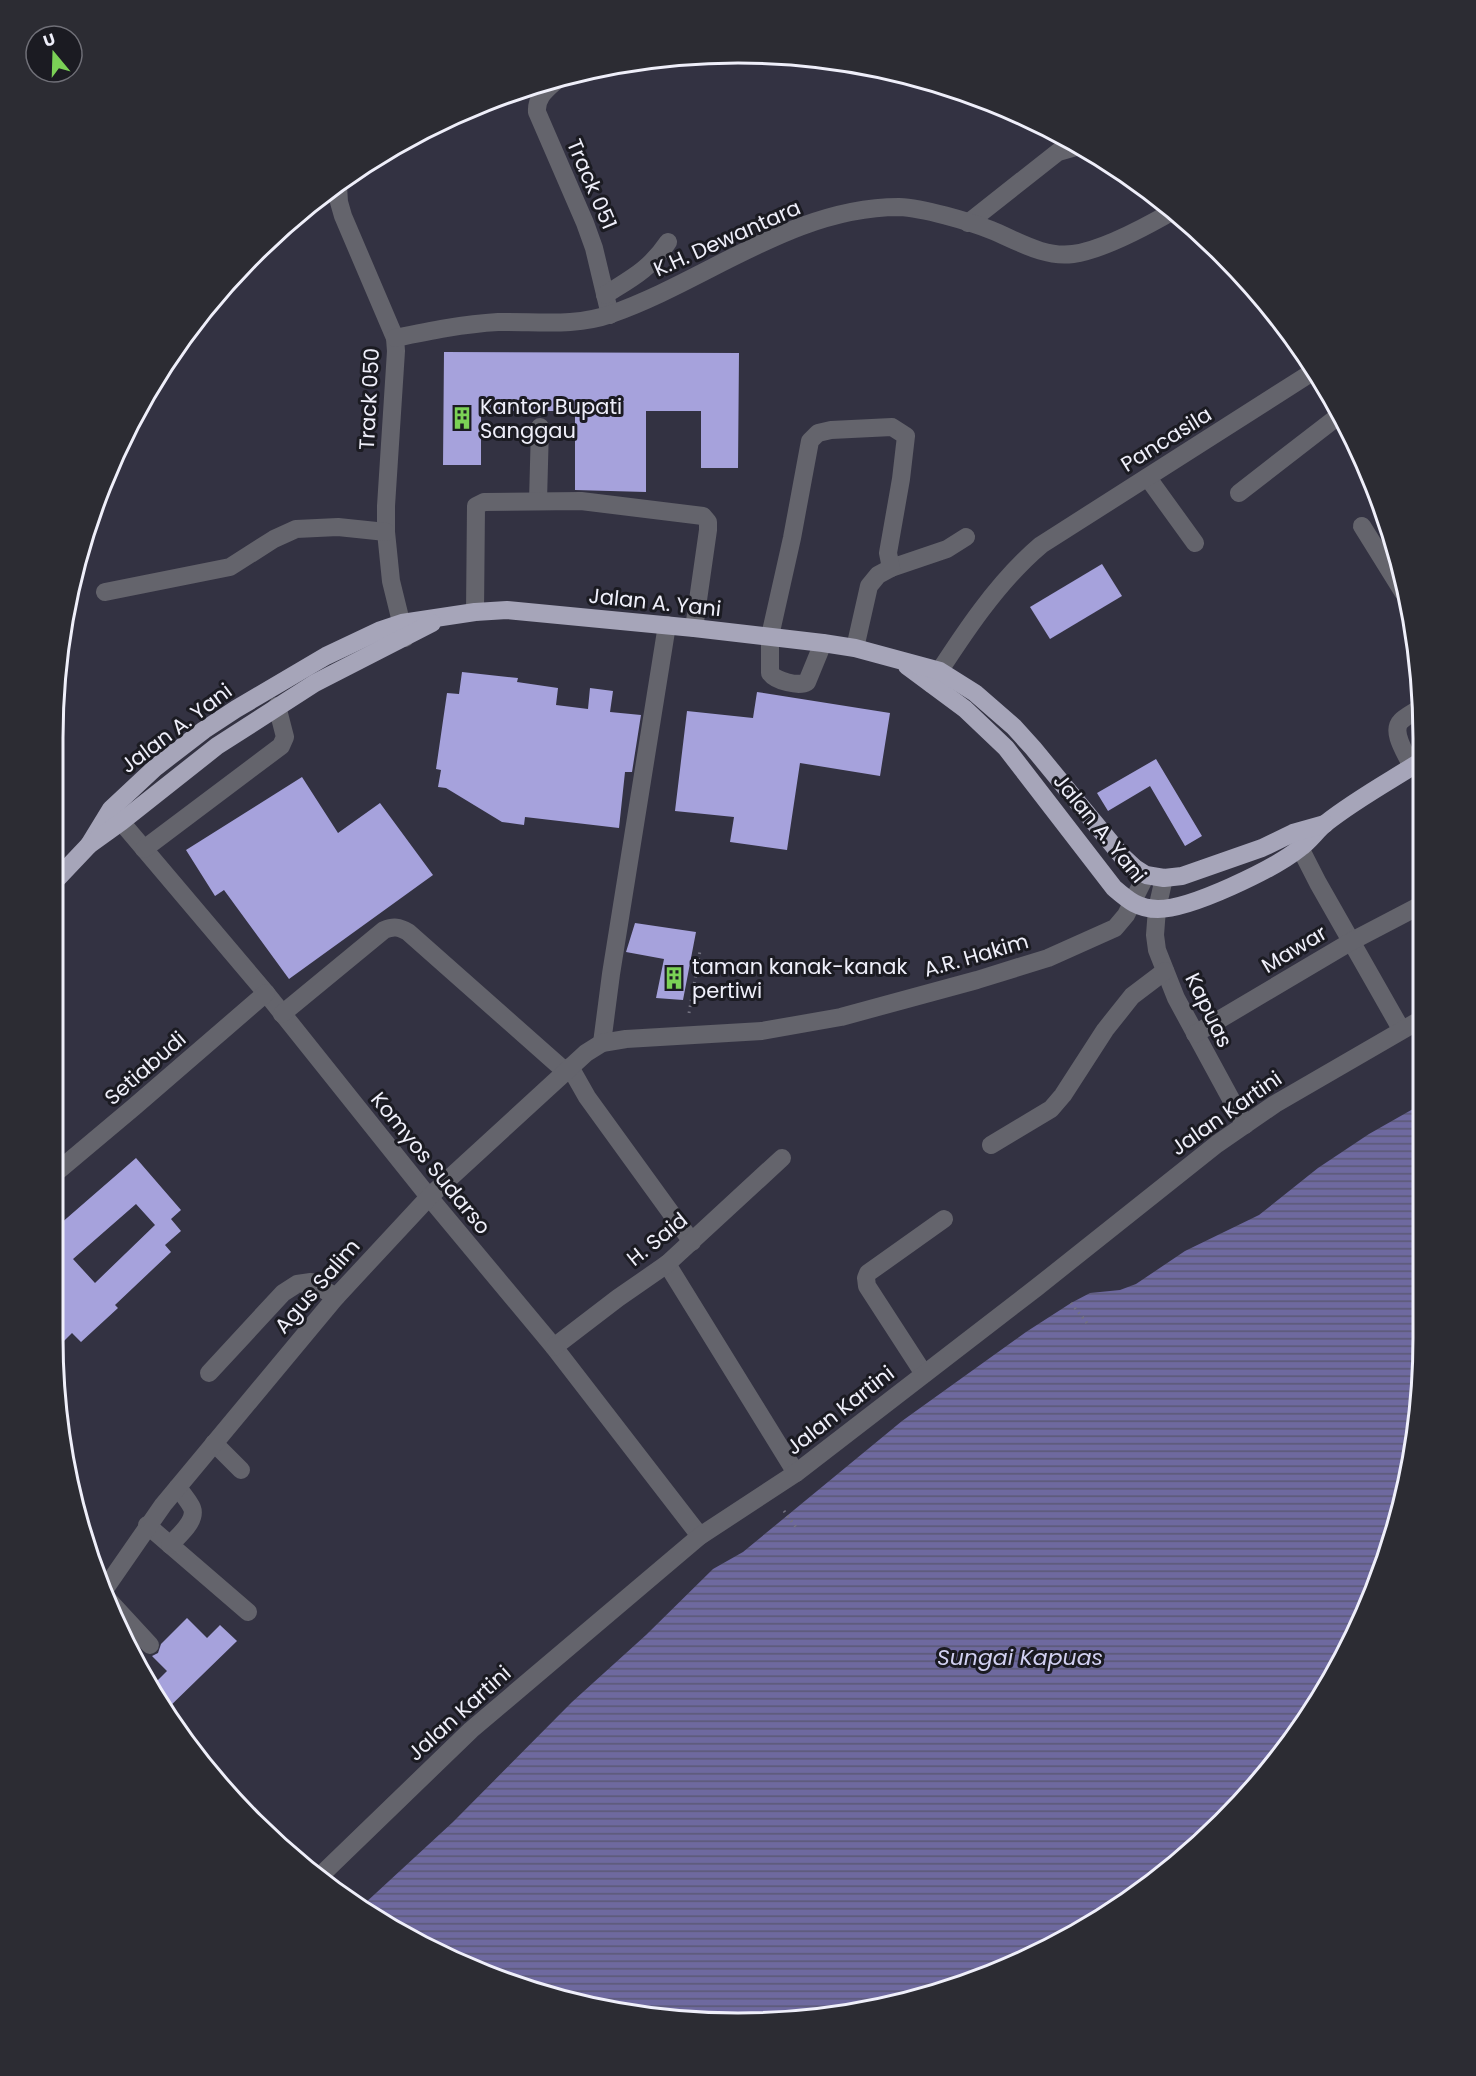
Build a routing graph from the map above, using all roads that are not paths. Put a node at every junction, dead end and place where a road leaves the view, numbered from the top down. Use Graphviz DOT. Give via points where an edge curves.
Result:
graph roads {
  1 [pos="544,92"];
  2 [pos="1068,149"];
  3 [pos="339,194"];
  4 [pos="1164,215"];
  5 [pos="968,223"];
  6 [pos="668,242"];
  7 [pos="605,295"];
  8 [pos="610,315"];
  9 [pos="395,338"];
  10 [pos="1307,375"];
  11 [pos="1333,420"];
  12 [pos="540,426"];
  13 [pos="1148,478"];
  14 [pos="1239,493"];
  15 [pos="538,501"];
  16 [pos="1362,526"];
  17 [pos="386,532"];
  18 [pos="966,537"];
  19 [pos="1195,543"];
  20 [pos="891,568"];
  21 [pos="1393,578"];
  22 [pos="105,592"];
  23 [pos="475,612"];
  24 [pos="667,626"];
  25 [pos="694,628"];
  26 [pos="404,631"];
  27 [pos="770,636"];
  28 [pos="824,643"];
  29 [pos="855,648"];
  30 [pos="935,678"];
  31 [pos="277,706"];
  32 [pos="1412,713"];
  33 [pos="1413,762"];
  34 [pos="1413,766"];
  35 [pos="116,815"];
  36 [pos="1297,841"];
  37 [pos="144,849"];
  38 [pos="63,871"];
  39 [pos="1155,876"];
  40 [pos="1132,903"];
  41 [pos="1157,909"];
  42 [pos="1413,909"];
  43 [pos="1352,941"];
  44 [pos="1165,971"];
  45 [pos="266,993"];
  46 [pos="282,1014"];
  47 [pos="1413,1023"];
  48 [pos="1401,1029"];
  49 [pos="1195,1034"];
  50 [pos="602,1042"];
  51 [pos="567,1069"];
  52 [pos="1245,1125"];
  53 [pos="991,1145"];
  54 [pos="782,1158"];
  55 [pos="63,1166"];
  56 [pos="429,1197"];
  57 [pos="944,1219"];
  58 [pos="692,1242"];
  59 [pos="667,1264"];
  60 [pos="336,1297"];
  61 [pos="554,1347"];
  62 [pos="209,1373"];
  63 [pos="924,1374"];
  64 [pos="214,1443"];
  65 [pos="241,1470"];
  66 [pos="796,1473"];
  67 [pos="177,1487"];
  68 [pos="147,1525"];
  69 [pos="700,1536"];
  70 [pos="170,1545"];
  71 [pos="109,1582"];
  72 [pos="248,1612"];
  73 [pos="123,1616"];
  74 [pos="150,1645"];
  75 [pos="324,1872"];
  1 -- 7 [label="street, Track 051" via="536,104 537,112 594,248"];
  2 -- 5 [label="street" via="1058,152"];
  3 -- 9 [label="street, Track 050"];
  4 -- 5 [label="street, K.H. Dewantara" via="1074,254 1041,251"];
  5 -- 8 [label="street, K.H. Dewantara" via="902,207 849,213 768,241"];
  6 -- 7 [label="street" via="641,273"];
  7 -- 8 [label="street, Track 051"];
  8 -- 9 [label="street, K.H. Dewantara" via="583,321 476,324"];
  9 -- 17 [label="street, Track 050"];
  10 -- 13 [label="street, Pancasila"];
  11 -- 14 [label="street"];
  12 -- 15 [label="street"];
  13 -- 19 [label="street"];
  13 -- 30 [label="street, Pancasila" via="1026,558 961,638"];
  15 -- 23 [label="street" via="484,502 476,506"];
  15 -- 25 [label="street" via="581,501 703,516 708,530"];
  16 -- 21 [label="street"];
  17 -- 22 [label="street" via="338,527 296,529 230,567"];
  17 -- 26 [label="street, Track 050" via="391,581"];
  18 -- 20 [label="street" via="947,549"];
  20 -- 27 [label="street" via="888,553 906,436 892,427 818,433 810,441"];
  20 -- 29 [label="street" via="869,586"];
  23 -- 24 [label="highway, Jalan A. Yani" via="534,611"];
  23 -- 26 [label="highway, Jalan A. Yani" via="441,617"];
  24 -- 25 [label="highway, Jalan A. Yani"];
  24 -- 50 [label="street"];
  25 -- 27 [label="highway, Jalan A. Yani"];
  26 -- 31 [label="highway, Jalan A. Yani"];
  26 -- 35 [label="highway, Jalan A. Yani" via="381,630 326,656 204,730 156,767"];
  27 -- 28 [label="highway, Jalan A. Yani"];
  27 -- 28 [label="street" via="770,674 803,685 810,679"];
  28 -- 29 [label="highway, Jalan A. Yani"];
  29 -- 30 [label="highway, Jalan A. Yani" via="898,660"];
  30 -- 39 [label="highway, Jalan A. Yani" via="975,693 1014,727 1121,855 1135,868"];
  30 -- 40 [label="highway, Jalan A. Yani" via="1006,748 1114,888"];
  31 -- 35 [label="highway, Jalan A. Yani"];
  31 -- 37 [label="street" via="285,737 281,746"];
  32 -- 33 [label="street" via="1397,728"];
  34 -- 36 [label="highway, Jalan A. Yani"];
  35 -- 37 [label="street, Komyos Sudarso"];
  35 -- 38 [label="highway, Jalan A. Yani"];
  36 -- 39 [label="highway, Jalan A. Yani" via="1262,848 1182,876"];
  36 -- 41 [label="highway, Jalan A. Yani" via="1260,872 1206,897"];
  36 -- 43 [label="street"];
  37 -- 45 [label="street, Komyos Sudarso"];
  39 -- 40 [label="street, A.R. Hakim"];
  39 -- 41 [label="street, Kapuas"];
  40 -- 41 [label="highway, Jalan A. Yani"];
  40 -- 50 [label="street, A.R. Hakim" via="1115,928 1048,958 841,1017 762,1031"];
  41 -- 44 [label="street, Kapuas" via="1157,950"];
  42 -- 43 [label="street, Mawar"];
  43 -- 48 [label="street"];
  43 -- 49 [label="street, Mawar"];
  44 -- 49 [label="street, Kapuas"];
  44 -- 53 [label="street" via="1132,996 1051,1109"];
  45 -- 46 [label="street, Komyos Sudarso"];
  45 -- 55 [label="street, Setiabudi"];
  46 -- 51 [label="street" via="384,930 399,927"];
  46 -- 56 [label="street, Komyos Sudarso"];
  47 -- 48 [label="street, Jalan Kartini"];
  48 -- 52 [label="street, Jalan Kartini"];
  49 -- 52 [label="street, Kapuas"];
  50 -- 51 [label="street, Agus Salim"];
  51 -- 56 [label="street, Agus Salim"];
  51 -- 58 [label="street"];
  52 -- 63 [label="street, Jalan Kartini"];
  54 -- 58 [label="street, H. Said"];
  56 -- 60 [label="street, Agus Salim"];
  56 -- 61 [label="street, Komyos Sudarso"];
  57 -- 63 [label="street" via="866,1278 867,1286"];
  58 -- 59 [label="street, H. Said"];
  59 -- 61 [label="street, H. Said"];
  59 -- 66 [label="street"];
  60 -- 62 [label="street" via="311,1282 297,1284 283,1293"];
  60 -- 64 [label="street, Agus Salim"];
  61 -- 69 [label="street, Komyos Sudarso"];
  63 -- 66 [label="street, Jalan Kartini"];
  64 -- 65 [label="street"];
  64 -- 67 [label="street, Agus Salim"];
  66 -- 69 [label="street, Jalan Kartini"];
  67 -- 68 [label="street, Agus Salim"];
  67 -- 70 [label="street" via="193,1515"];
  68 -- 70 [label="street"];
  68 -- 71 [label="street, Agus Salim"];
  69 -- 75 [label="street, Jalan Kartini" via="471,1730"];
  70 -- 72 [label="street"];
  73 -- 74 [label="street"];
}
